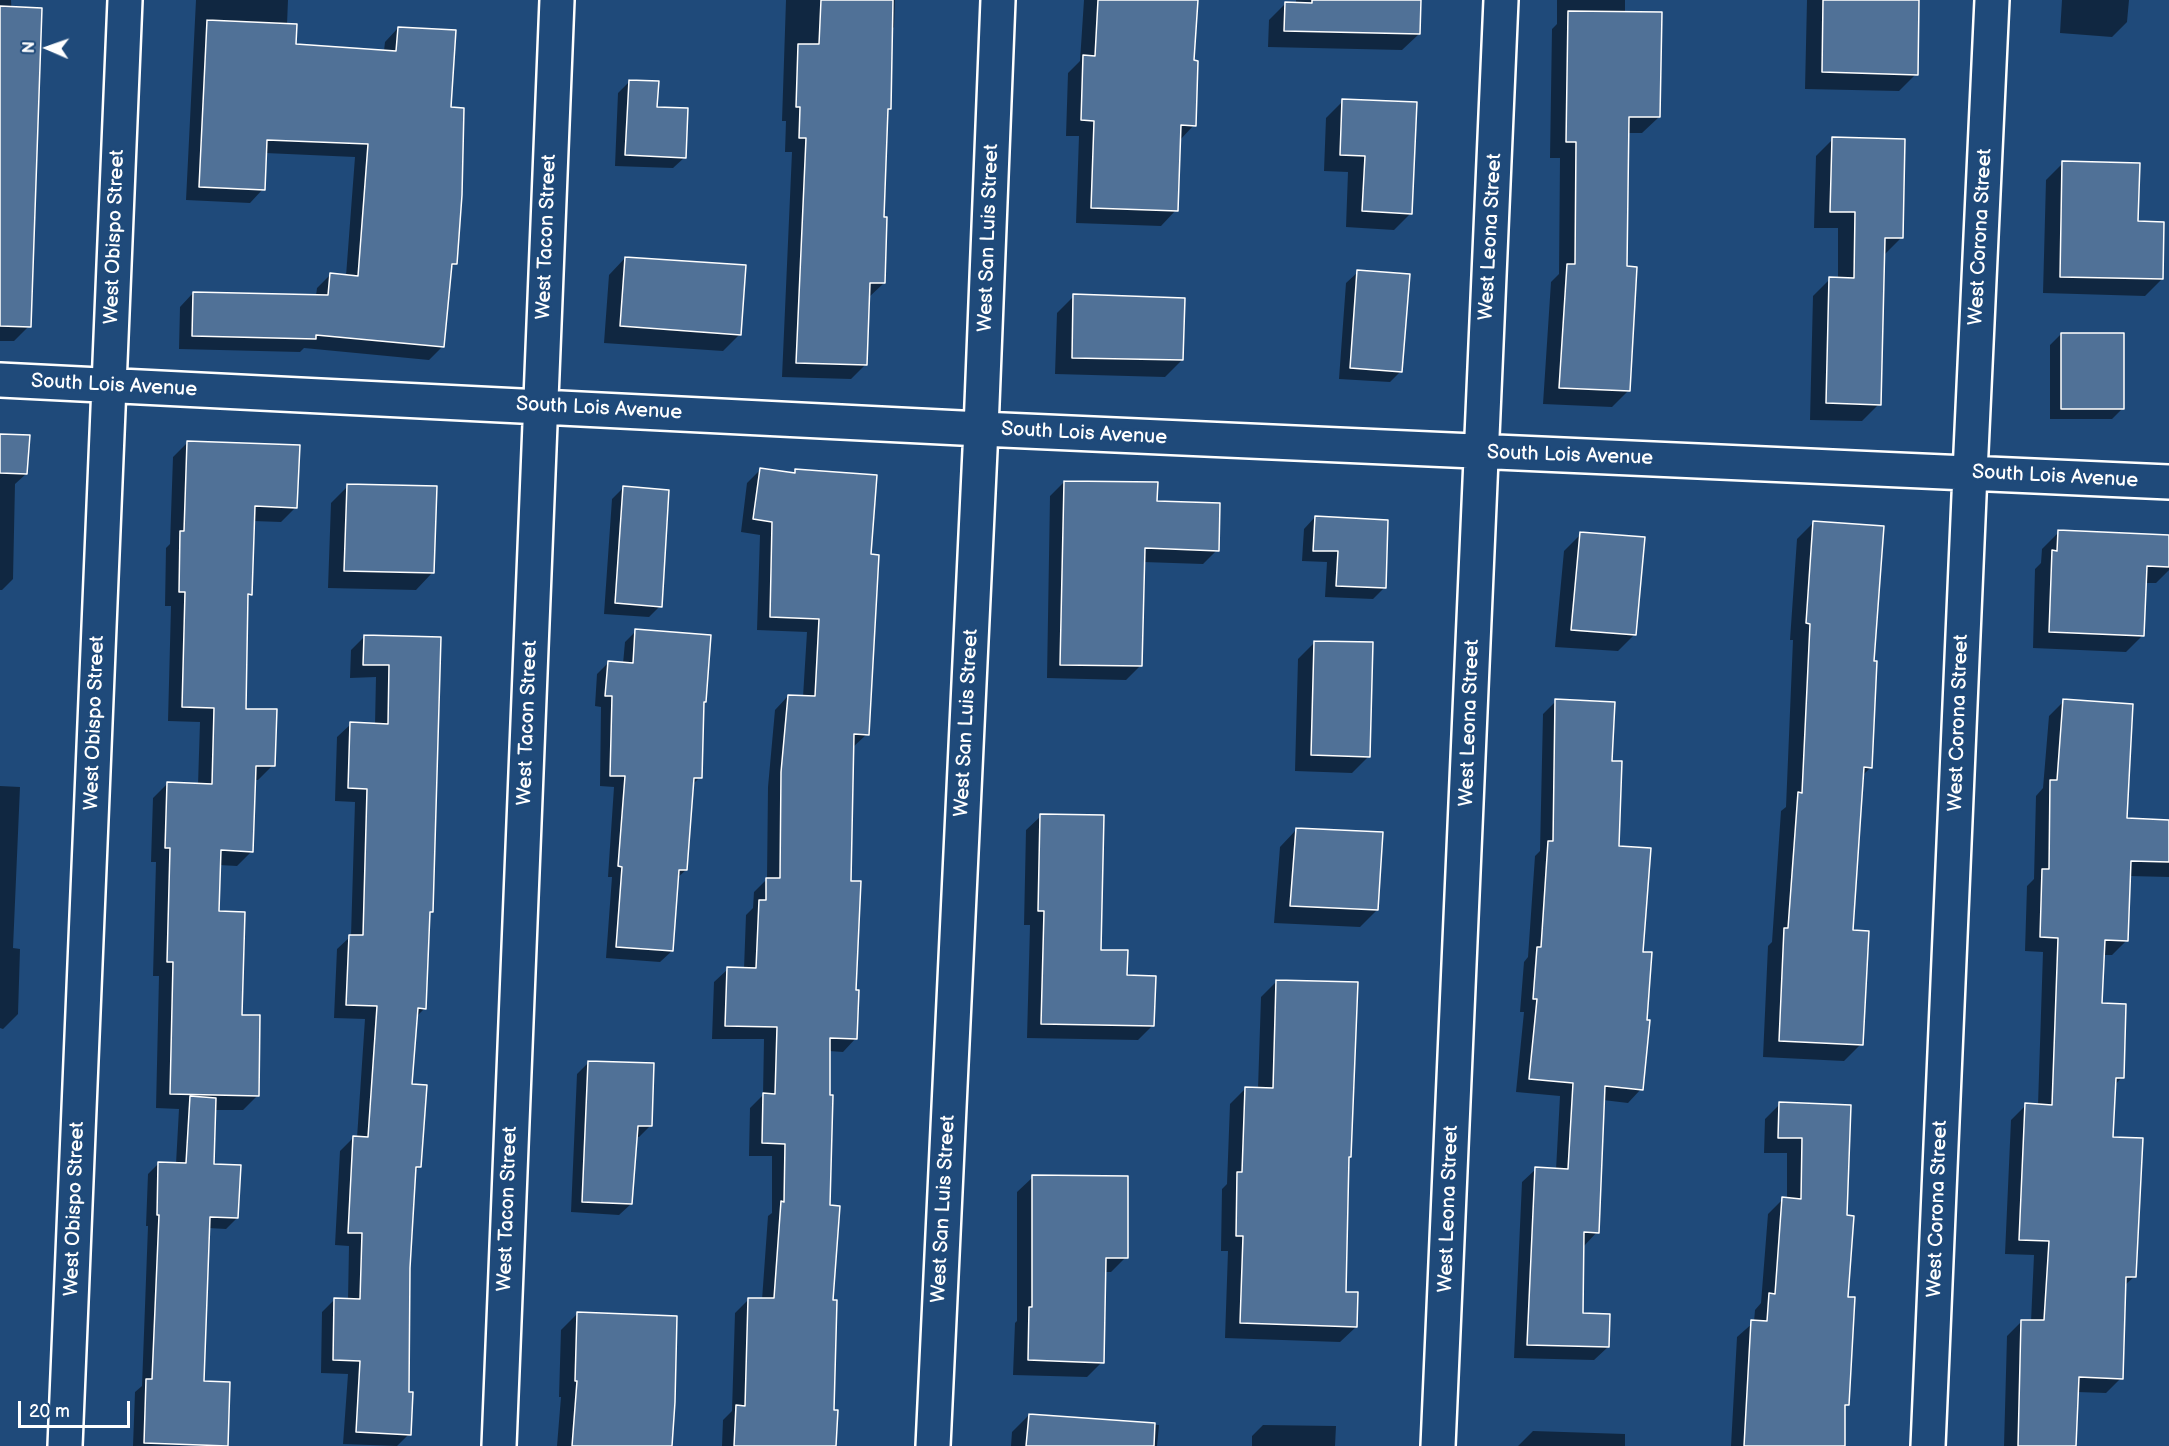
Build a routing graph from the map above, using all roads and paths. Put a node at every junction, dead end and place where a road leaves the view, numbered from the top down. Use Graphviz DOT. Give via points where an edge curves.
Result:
graph roads {
  1 [pos="125,0"];
  2 [pos="557,0"];
  3 [pos="998,0"];
  4 [pos="1501,0"];
  5 [pos="1992,0"];
  6 [pos="0,380"];
  7 [pos="109,385"];
  8 [pos="540,406"];
  9 [pos="981,429"];
  10 [pos="1482,452"];
  11 [pos="1970,473"];
  12 [pos="2169,482"];
  13 [pos="65,1446"];
  14 [pos="499,1446"];
  15 [pos="933,1446"];
  16 [pos="1438,1446"];
  17 [pos="1928,1446"];
  1 -- 7 [label="street, West Obispo Street"];
  2 -- 8 [label="street, West Tacon Street"];
  3 -- 9 [label="street, West San Luis Street"];
  4 -- 10 [label="street, West Leona Street"];
  5 -- 11 [label="street, West Corona Street"];
  6 -- 7 [label="street, South Lois Avenue"];
  7 -- 8 [label="street, South Lois Avenue"];
  7 -- 13 [label="street, West Obispo Street"];
  8 -- 9 [label="street, South Lois Avenue"];
  8 -- 14 [label="street, West Tacon Street"];
  9 -- 10 [label="street, South Lois Avenue"];
  9 -- 15 [label="street, West San Luis Street"];
  10 -- 11 [label="street, South Lois Avenue"];
  10 -- 16 [label="street, West Leona Street"];
  11 -- 12 [label="street, South Lois Avenue"];
  11 -- 17 [label="street, West Corona Street"];
}
